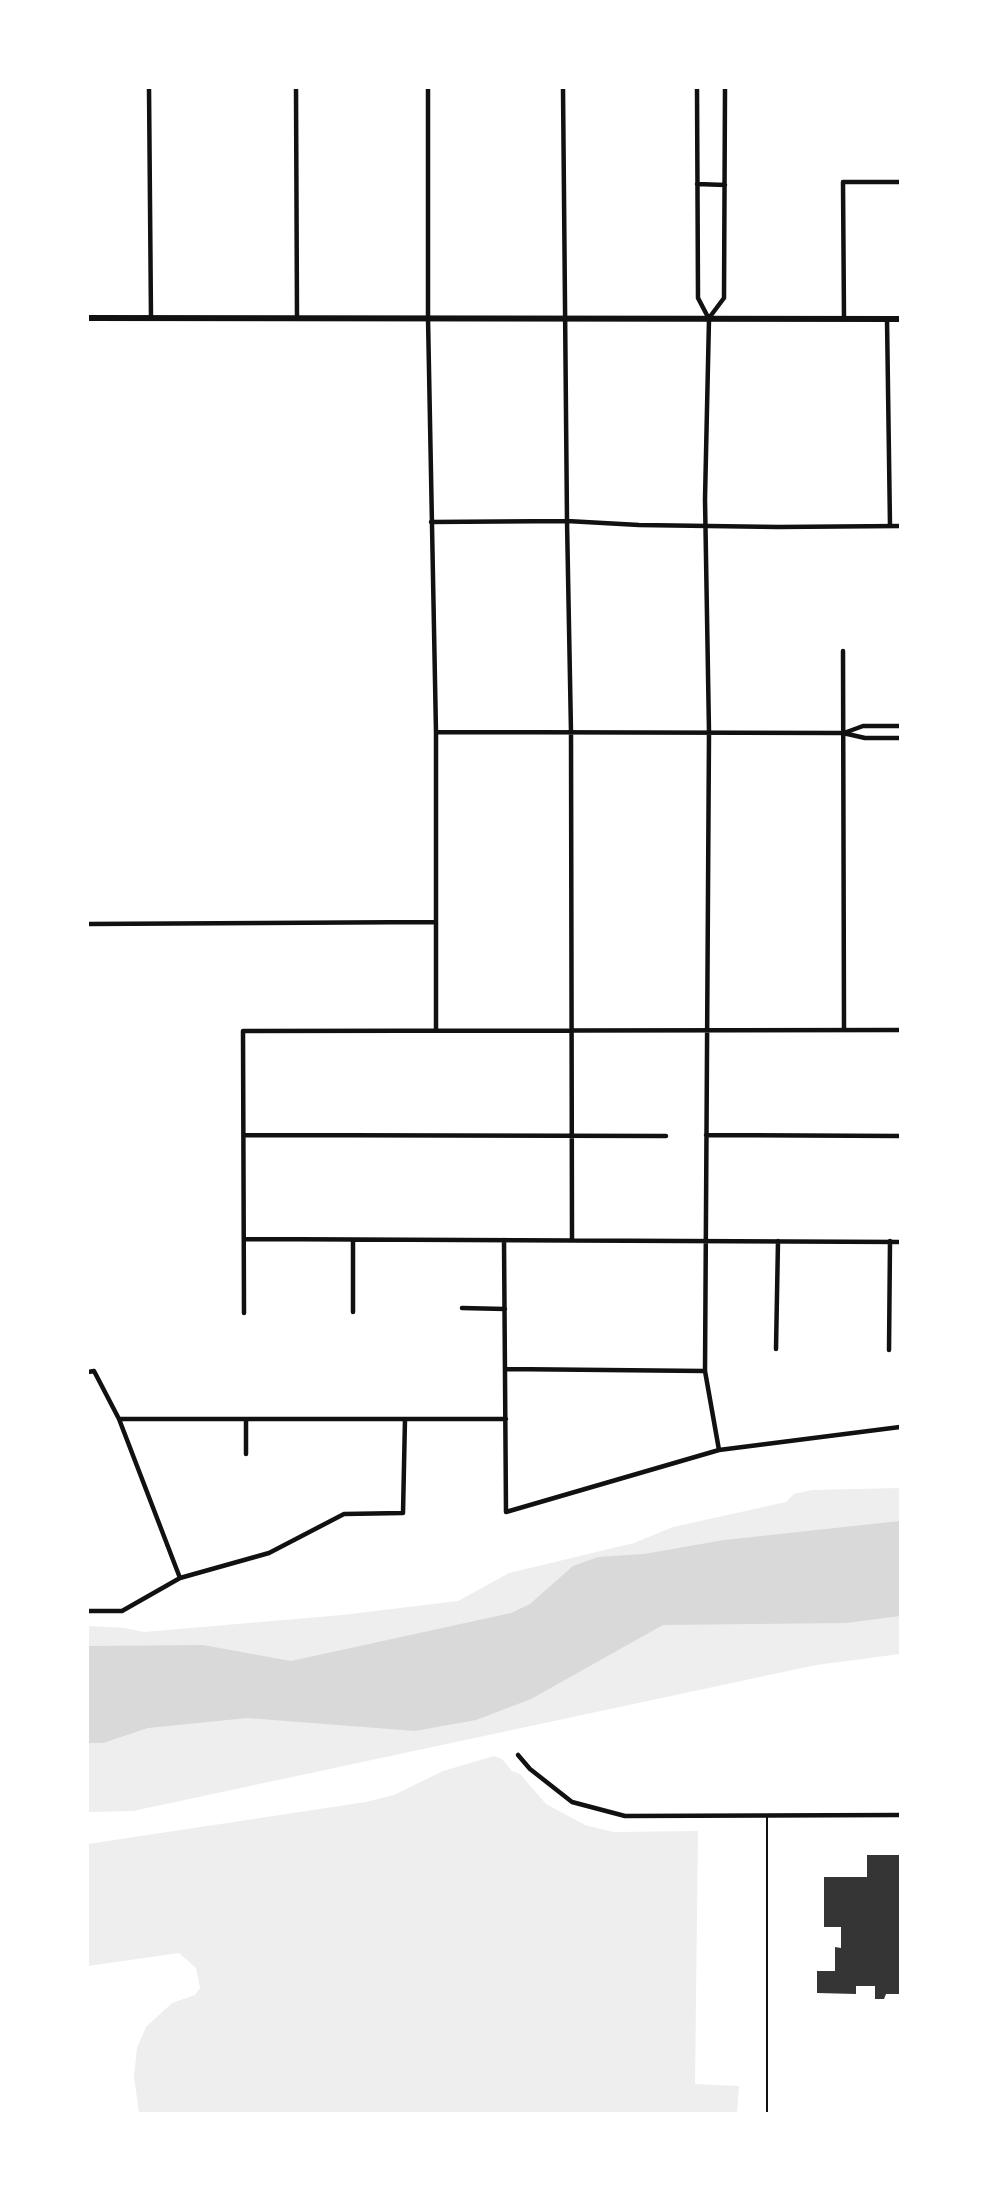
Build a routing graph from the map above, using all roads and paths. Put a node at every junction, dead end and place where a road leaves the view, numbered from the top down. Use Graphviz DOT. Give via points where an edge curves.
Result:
graph roads {
  1 [pos="149,88"];
  2 [pos="296,88"];
  3 [pos="428,88"];
  4 [pos="563,88"];
  5 [pos="697,88"];
  6 [pos="725,88"];
  7 [pos="901,183"];
  8 [pos="697,184"];
  9 [pos="725,185"];
  10 [pos="88,318"];
  11 [pos="151,318"];
  12 [pos="297,318"];
  13 [pos="428,318"];
  14 [pos="565,318"];
  15 [pos="844,318"];
  16 [pos="709,319"];
  17 [pos="887,319"];
  18 [pos="901,319"];
  19 [pos="567,521"];
  20 [pos="431,522"];
  21 [pos="705,525"];
  22 [pos="890,526"];
  23 [pos="901,526"];
  24 [pos="843,651"];
  25 [pos="901,726"];
  26 [pos="436,732"];
  27 [pos="571,732"];
  28 [pos="709,732"];
  29 [pos="843,733"];
  30 [pos="901,738"];
  31 [pos="434,922"];
  32 [pos="88,924"];
  33 [pos="844,1029"];
  34 [pos="436,1030"];
  35 [pos="570,1030"];
  36 [pos="708,1030"];
  37 [pos="901,1030"];
  38 [pos="244,1135"];
  39 [pos="706,1135"];
  40 [pos="571,1136"];
  41 [pos="666,1136"];
  42 [pos="901,1136"];
  43 [pos="244,1240"];
  44 [pos="353,1240"];
  45 [pos="504,1240"];
  46 [pos="572,1240"];
  47 [pos="706,1241"];
  48 [pos="778,1241"];
  49 [pos="890,1241"];
  50 [pos="901,1241"];
  51 [pos="462,1308"];
  52 [pos="505,1308"];
  53 [pos="353,1312"];
  54 [pos="244,1314"];
  55 [pos="776,1349"];
  56 [pos="889,1350"];
  57 [pos="505,1369"];
  58 [pos="91,1371"];
  59 [pos="705,1371"];
  60 [pos="119,1419"];
  61 [pos="246,1419"];
  62 [pos="405,1419"];
  63 [pos="506,1419"];
  64 [pos="901,1427"];
  65 [pos="719,1450"];
  66 [pos="246,1454"];
  67 [pos="180,1578"];
  68 [pos="88,1611"];
  69 [pos="518,1755"];
  70 [pos="901,1815"];
  71 [pos="767,1816"];
  72 [pos="767,2113"];
  1 -- 11 [label="street"];
  2 -- 12 [label="street"];
  3 -- 13 [label="street"];
  4 -- 14 [label="street"];
  5 -- 8 [label="street"];
  6 -- 9 [label="street"];
  7 -- 15 [label="street" via="843,182"];
  8 -- 9 [label="street"];
  8 -- 16 [label="street" via="698,298"];
  9 -- 16 [label="street" via="724,298"];
  10 -- 11 [label="main road"];
  11 -- 12 [label="main road"];
  12 -- 13 [label="main road"];
  13 -- 14 [label="main road"];
  13 -- 20 [label="street"];
  14 -- 16 [label="main road"];
  14 -- 19 [label="street"];
  15 -- 16 [label="main road"];
  15 -- 17 [label="main road"];
  16 -- 21 [label="street"];
  17 -- 18 [label="main road"];
  17 -- 22 [label="street"];
  19 -- 20 [label="street"];
  19 -- 21 [label="street"];
  19 -- 27 [label="street"];
  20 -- 26 [label="street"];
  21 -- 22 [label="street"];
  21 -- 28 [label="street"];
  22 -- 23 [label="street"];
  24 -- 29 [label="street"];
  25 -- 29 [label="street" via="863,726"];
  26 -- 27 [label="street"];
  26 -- 31 [label="street"];
  27 -- 28 [label="street"];
  27 -- 35 [label="street"];
  28 -- 29 [label="street"];
  28 -- 36 [label="street"];
  29 -- 30 [label="street"];
  29 -- 33 [label="street"];
  31 -- 32 [label="street"];
  31 -- 34 [label="street"];
  33 -- 36 [label="street"];
  33 -- 37 [label="street"];
  34 -- 35 [label="street"];
  34 -- 38 [label="street" via="243,1031"];
  35 -- 36 [label="street"];
  35 -- 40 [label="street"];
  36 -- 39 [label="street"];
  38 -- 40 [label="street"];
  38 -- 43 [label="street"];
  39 -- 42 [label="street"];
  39 -- 47 [label="street"];
  40 -- 41 [label="street"];
  40 -- 46 [label="street"];
  43 -- 44 [label="street"];
  43 -- 54 [label="street"];
  44 -- 45 [label="street"];
  44 -- 53 [label="street"];
  45 -- 46 [label="street"];
  45 -- 52 [label="street"];
  46 -- 47 [label="street"];
  47 -- 48 [label="street"];
  47 -- 59 [label="street"];
  48 -- 49 [label="street"];
  48 -- 55 [label="street"];
  49 -- 50 [label="street"];
  49 -- 56 [label="street"];
  51 -- 52 [label="street"];
  52 -- 57 [label="street"];
  57 -- 59 [label="street"];
  57 -- 63 [label="street"];
  58 -- 60 [label="street"];
  59 -- 65 [label="street"];
  60 -- 61 [label="street"];
  60 -- 67 [label="street"];
  61 -- 62 [label="street"];
  61 -- 66 [label="street"];
  62 -- 63 [label="street"];
  62 -- 67 [label="street" via="403,1513 344,1514 268,1553"];
  63 -- 65 [label="street" via="506,1512"];
  64 -- 65 [label="street"];
  67 -- 68 [label="street" via="122,1611"];
  69 -- 71 [label="street" via="572,1802 625,1815"];
  70 -- 71 [label="street"];
  71 -- 72 [label="lane"];
}
